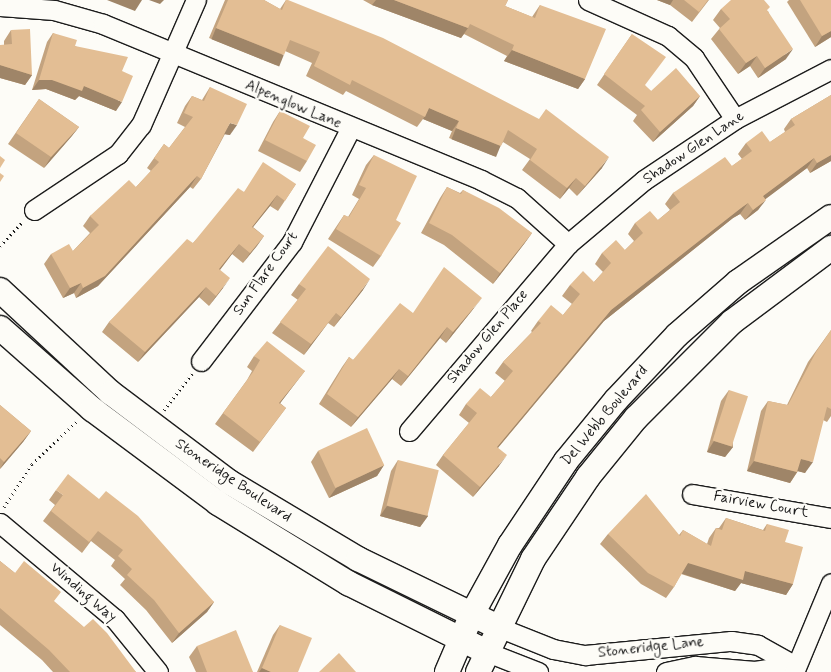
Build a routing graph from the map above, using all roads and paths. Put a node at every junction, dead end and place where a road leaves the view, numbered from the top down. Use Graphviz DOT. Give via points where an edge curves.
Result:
graph roads {
  1 [pos="196,0"];
  2 [pos="588,0"];
  3 [pos="0,6"];
  4 [pos="175,56"];
  5 [pos="831,69"];
  6 [pos="735,119"];
  7 [pos="350,129"];
  8 [pos="34,210"];
  9 [pos="831,217"];
  10 [pos="568,244"];
  11 [pos="0,246"];
  12 [pos="831,248"];
  13 [pos="0,290"];
  14 [pos="0,328"];
  15 [pos="201,361"];
  16 [pos="92,409"];
  17 [pos="151,424"];
  18 [pos="409,431"];
  19 [pos="692,494"];
  20 [pos="0,511"];
  21 [pos="831,518"];
  22 [pos="0,523"];
  23 [pos="831,583"];
  24 [pos="472,614"];
  25 [pos="498,627"];
  26 [pos="460,639"];
  27 [pos="482,662"];
  28 [pos="794,668"];
  29 [pos="158,672"];
  30 [pos="447,672"];
  31 [pos="538,672"];
  32 [pos="666,672"];
  1 -- 4 [label="street"];
  2 -- 6 [label="street" via="668,36 694,58"];
  3 -- 4 [label="street, Alpenglow Lane" via="54,10 103,24"];
  4 -- 7 [label="street, Alpenglow Lane"];
  4 -- 8 [label="street" via="141,126 118,154"];
  5 -- 6 [label="street, Shadow Glen Lane"];
  6 -- 10 [label="street, Shadow Glen Lane" via="644,180"];
  7 -- 10 [label="street, Alpenglow Lane" via="517,198"];
  7 -- 15 [label="street, Sun Flare Court" via="292,242"];
  8 -- 11 [label="path"];
  9 -- 24 [label="street, Del Webb Boulevard" via="738,282 678,335 616,400 535,506"];
  10 -- 18 [label="street, Shadow Glen Place"];
  12 -- 25 [label="street, Del Webb Boulevard" via="732,322 636,418 557,522"];
  13 -- 17 [label="street, Stoneridge Boulevard" via="56,344"];
  14 -- 16 [label="street, Stoneridge Boulevard"];
  15 -- 17 [label="path"];
  16 -- 20 [label="path" via="32,464 16,493"];
  16 -- 26 [label="street, Stoneridge Boulevard" via="155,459 278,544 410,617"];
  17 -- 24 [label="street, Stoneridge Boulevard" via="291,520"];
  19 -- 21 [label="street, Fairview Court"];
  22 -- 29 [label="street, Winding Way" via="115,619"];
  23 -- 28 [label="street"];
  24 -- 25 [label="street, Stoneridge Boulevard"];
  24 -- 26 [label="street, Del Webb Boulevard"];
  25 -- 27 [label="street, Del Webb Boulevard"];
  25 -- 28 [label="street, Stoneridge Lane" via="553,649 585,655 731,641 758,645"];
  26 -- 27 [label="street, Stoneridge Boulevard"];
  26 -- 30 [label="street, Del Webb Boulevard"];
  27 -- 31 [label="street"];
  28 -- 32 [label="street, Stoneridge Lane" via="755,671 694,666"];
}
